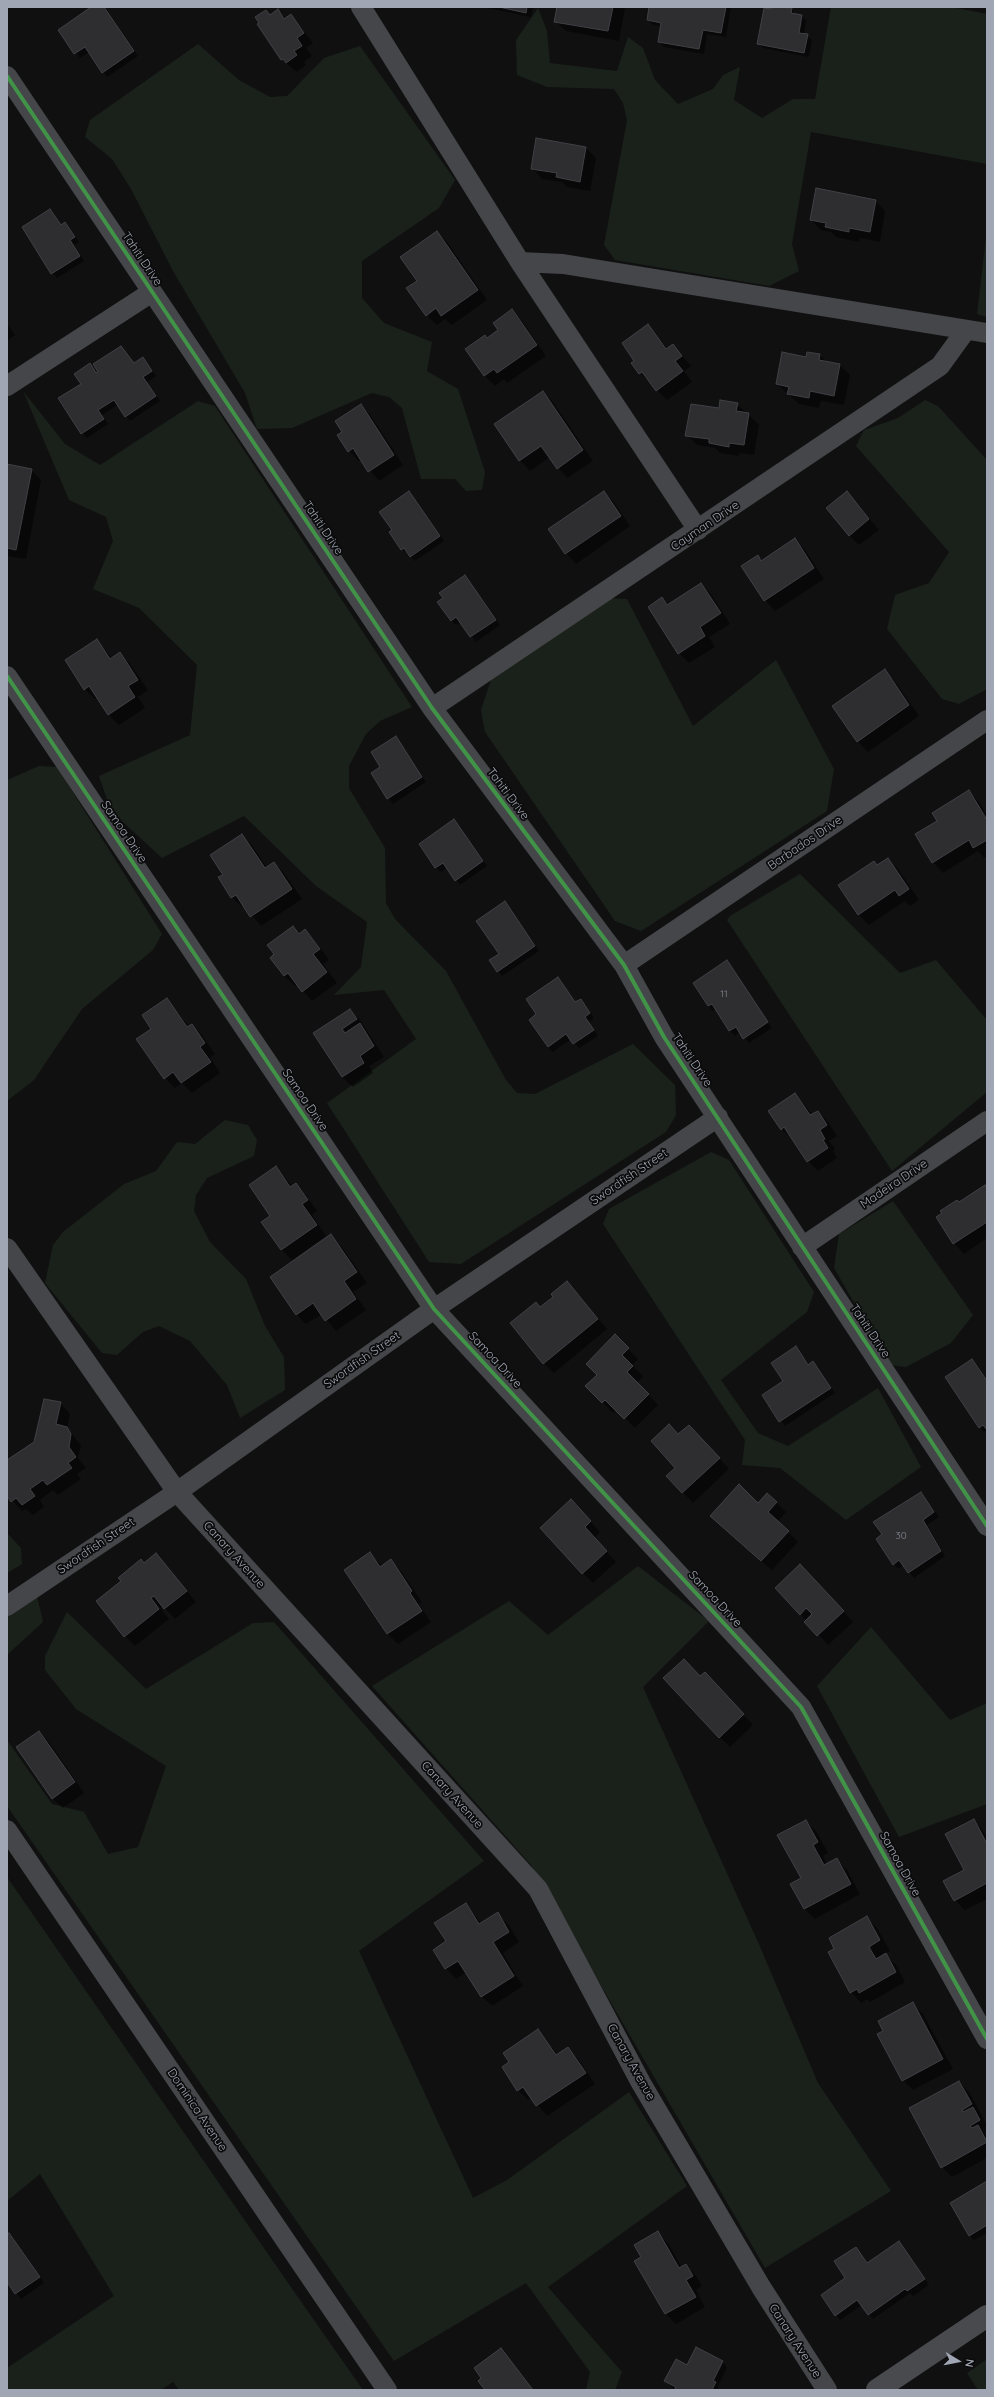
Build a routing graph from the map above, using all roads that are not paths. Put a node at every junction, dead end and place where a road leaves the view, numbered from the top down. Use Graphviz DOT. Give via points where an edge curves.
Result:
graph roads {
  1 [pos="361,7"];
  2 [pos="7,76"];
  3 [pos="520,262"];
  4 [pos="152,292"];
  5 [pos="966,330"];
  6 [pos="987,333"];
  7 [pos="7,386"];
  8 [pos="698,530"];
  9 [pos="7,676"];
  10 [pos="432,708"];
  11 [pos="987,720"];
  12 [pos="624,965"];
  13 [pos="718,1117"];
  14 [pos="987,1121"];
  15 [pos="802,1247"];
  16 [pos="7,1248"];
  17 [pos="434,1309"];
  18 [pos="177,1492"];
  19 [pos="986,1522"];
  20 [pos="7,1606"];
  21 [pos="7,1830"];
  22 [pos="987,2039"];
  23 [pos="987,2316"];
  24 [pos="387,2390"];
  25 [pos="827,2390"];
  26 [pos="877,2390"];
  1 -- 3 [label="street"];
  2 -- 4 [label="street, Tahiti Drive"];
  3 -- 5 [label="street" via="562,264"];
  3 -- 8 [label="street"];
  4 -- 7 [label="street"];
  4 -- 10 [label="street, Tahiti Drive"];
  5 -- 6 [label="street"];
  5 -- 8 [label="street, Cayman Drive" via="940,366"];
  8 -- 10 [label="street, Cayman Drive"];
  9 -- 17 [label="street, Samoa Drive"];
  10 -- 12 [label="street, Tahiti Drive"];
  11 -- 12 [label="street, Barbados Drive"];
  12 -- 13 [label="street, Tahiti Drive" via="664,1037"];
  13 -- 15 [label="street, Tahiti Drive"];
  13 -- 17 [label="street, Swordfish Street"];
  14 -- 15 [label="street, Madeira Drive"];
  15 -- 19 [label="street, Tahiti Drive"];
  16 -- 18 [label="street, Canary Avenue"];
  17 -- 18 [label="street, Swordfish Street"];
  17 -- 22 [label="street, Samoa Drive" via="801,1707"];
  18 -- 20 [label="street, Swordfish Street"];
  18 -- 25 [label="street, Canary Avenue" via="538,1889 641,2083 761,2287"];
  21 -- 24 [label="street, Dominica Avenue"];
  23 -- 26 [label="street"];
}
